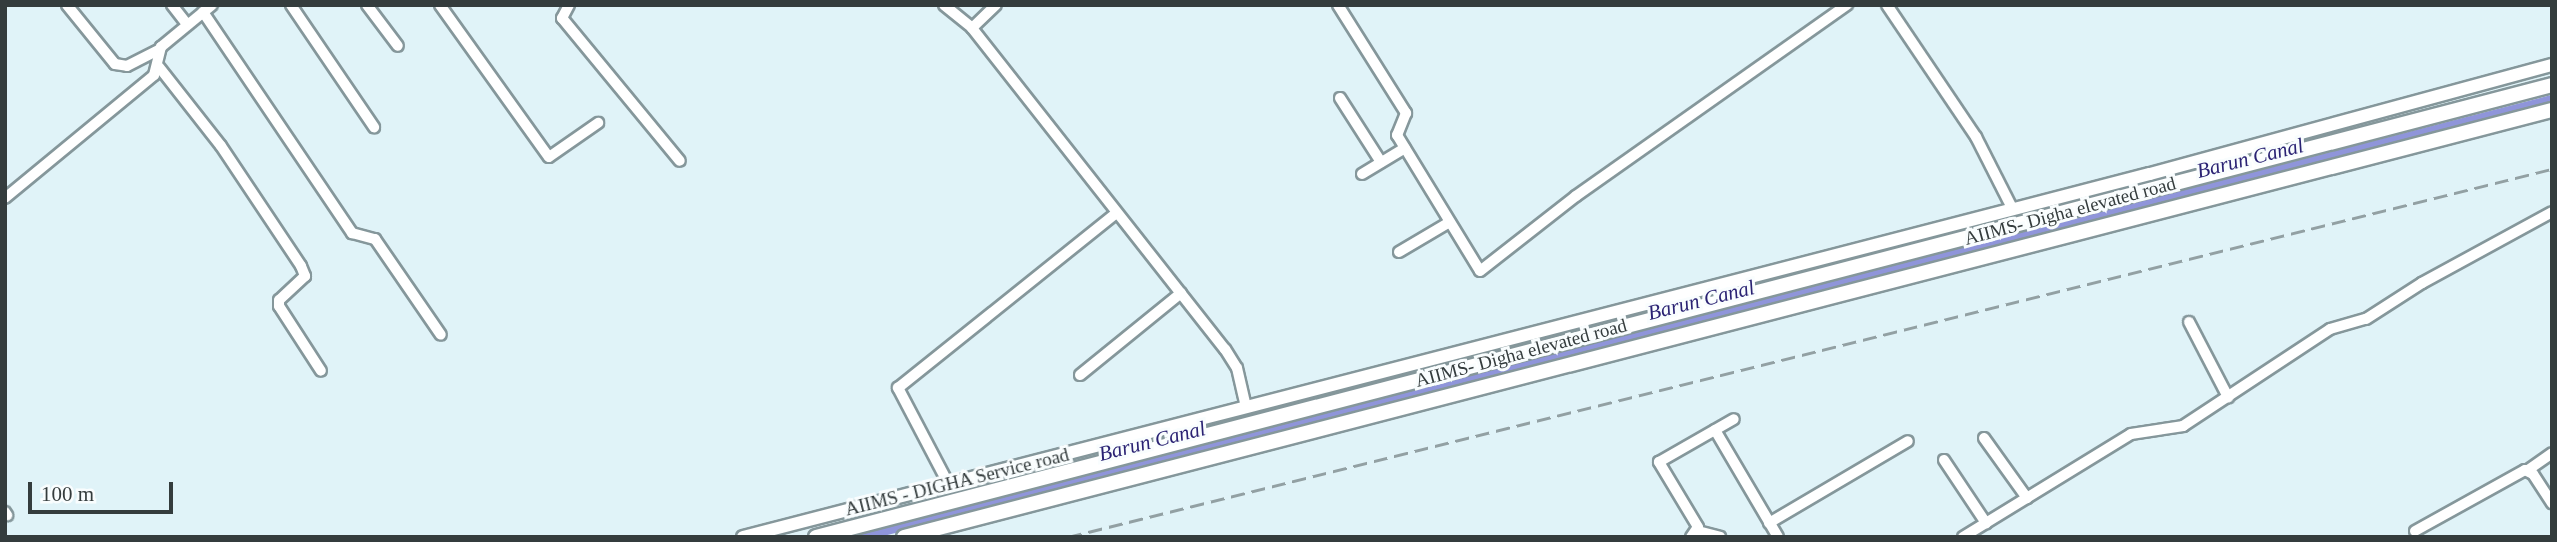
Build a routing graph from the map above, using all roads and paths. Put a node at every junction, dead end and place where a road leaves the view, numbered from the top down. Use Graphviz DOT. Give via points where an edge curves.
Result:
graph roads {
  1 [pos="67,5"];
  2 [pos="172,5"];
  3 [pos="291,5"];
  4 [pos="368,5"];
  5 [pos="440,5"];
  6 [pos="569,5"];
  7 [pos="944,5"];
  8 [pos="996,5"];
  9 [pos="1338,5"];
  10 [pos="1847,5"];
  11 [pos="1887,5"];
  12 [pos="207,9"];
  13 [pos="187,24"];
  14 [pos="972,28"];
  15 [pos="398,46"];
  16 [pos="159,50"];
  17 [pos="2552,65"];
  18 [pos="159,67"];
  19 [pos="2552,85"];
  20 [pos="1340,98"];
  21 [pos="2552,110"];
  22 [pos="598,123"];
  23 [pos="374,127"];
  24 [pos="1405,148"];
  25 [pos="680,161"];
  26 [pos="1381,163"];
  27 [pos="1362,174"];
  28 [pos="5,198"];
  29 [pos="2012,208"];
  30 [pos="2552,212"];
  31 [pos="1115,214"];
  32 [pos="1448,223"];
  33 [pos="1399,252"];
  34 [pos="1181,293"];
  35 [pos="2189,322"];
  36 [pos="441,335"];
  37 [pos="321,371"];
  38 [pos="1080,375"];
  39 [pos="2228,397"];
  40 [pos="1245,406"];
  41 [pos="1734,419"];
  42 [pos="1715,430"];
  43 [pos="1984,438"];
  44 [pos="1908,441"];
  45 [pos="2552,453"];
  46 [pos="1944,460"];
  47 [pos="2528,470"];
  48 [pos="949,485"];
  49 [pos="2027,498"];
  50 [pos="2552,503"];
  51 [pos="1769,523"];
  52 [pos="1986,523"];
  53 [pos="2415,531"];
  54 [pos="1695,534"];
  55 [pos="1968,536"];
  56 [pos="743,537"];
  57 [pos="816,537"];
  58 [pos="904,537"];
  59 [pos="1720,537"];
  60 [pos="1778,537"];
  1 -- 16 [label="street" via="115,64 127,66"];
  2 -- 13 [label="street"];
  3 -- 23 [label="street"];
  4 -- 15 [label="street"];
  5 -- 22 [label="street" via="549,157"];
  6 -- 25 [label="street" via="562,18"];
  7 -- 14 [label="street"];
  8 -- 14 [label="street"];
  9 -- 24 [label="street" via="1406,113 1396,131"];
  10 -- 32 [label="street" via="1576,196 1480,271"];
  11 -- 29 [label="street" via="1976,138"];
  12 -- 13 [label="street"];
  12 -- 36 [label="street" via="352,233 375,239"];
  13 -- 16 [label="street"];
  14 -- 31 [label="street"];
  16 -- 18 [label="street"];
  17 -- 29 [label="main road, AIIMS - DIGHA Service road"];
  18 -- 28 [label="street"];
  18 -- 37 [label="street" via="221,146 301,266 304,276 279,300 279,306"];
  19 -- 57 [label="highway, AIIMS- Digha elevated road"];
  20 -- 26 [label="street"];
  21 -- 58 [label="highway, AIIMS- Digha elevated road"];
  24 -- 26 [label="street"];
  24 -- 32 [label="street"];
  26 -- 27 [label="street"];
  29 -- 40 [label="main road, AIIMS - DIGHA Service road"];
  30 -- 39 [label="street" via="2366,319 2330,329"];
  31 -- 34 [label="street"];
  31 -- 48 [label="street" via="898,388"];
  32 -- 33 [label="street"];
  34 -- 38 [label="street"];
  34 -- 40 [label="street" via="1233,360"];
  35 -- 39 [label="street"];
  39 -- 49 [label="street" via="2174,430 2131,434"];
  40 -- 48 [label="main road, AIIMS - DIGHA Service road"];
  41 -- 42 [label="street"];
  42 -- 51 [label="street"];
  42 -- 54 [label="street" via="1660,462"];
  43 -- 49 [label="street"];
  44 -- 51 [label="street"];
  45 -- 47 [label="street"];
  46 -- 52 [label="street"];
  47 -- 50 [label="street"];
  47 -- 53 [label="street"];
  48 -- 56 [label="main road, AIIMS - DIGHA Service road"];
  49 -- 52 [label="street"];
  51 -- 60 [label="street"];
  52 -- 55 [label="street"];
  54 -- 59 [label="street"];
}
